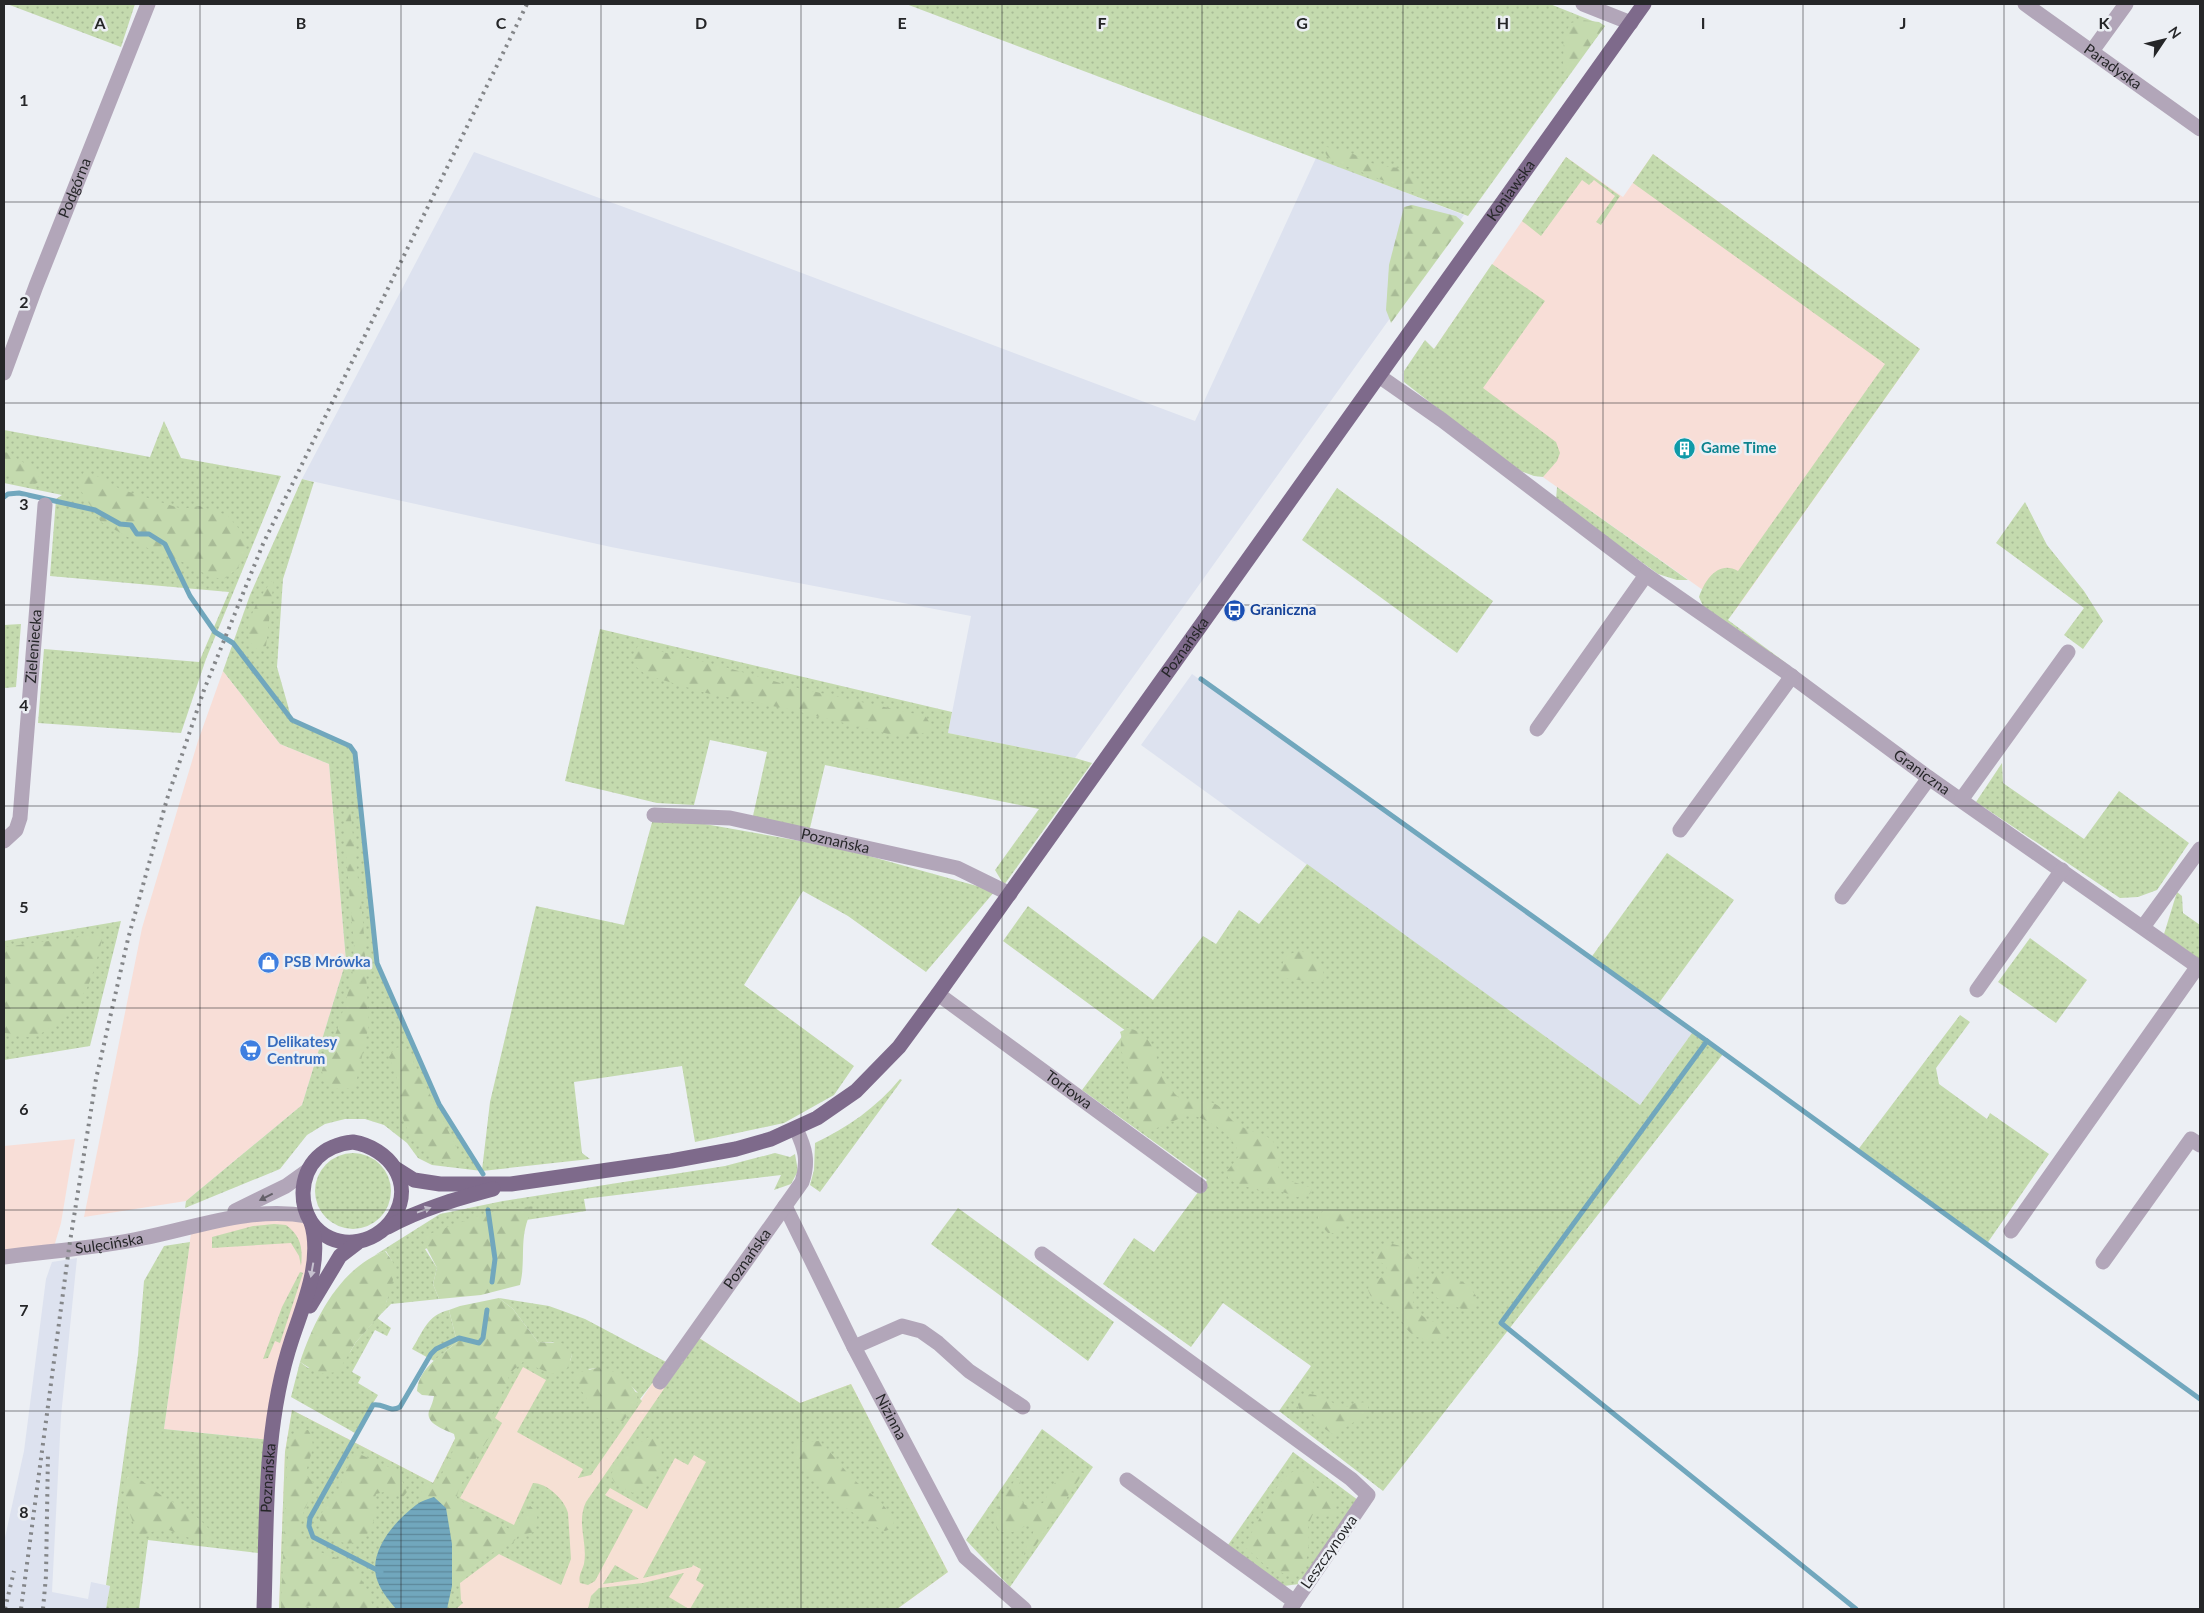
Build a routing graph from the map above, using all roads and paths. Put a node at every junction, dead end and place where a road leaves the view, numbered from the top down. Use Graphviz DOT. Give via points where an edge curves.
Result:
graph roads {
  1 [pos="148,4"];
  2 [pos="1583,4"];
  3 [pos="1644,4"];
  4 [pos="2025,4"];
  5 [pos="2126,4"];
  6 [pos="1631,23"];
  7 [pos="2092,51"];
  8 [pos="2200,129"];
  9 [pos="4,373"];
  10 [pos="1379,376"];
  11 [pos="45,505"];
  12 [pos="1646,574"];
  13 [pos="2068,652"];
  14 [pos="1792,676"];
  15 [pos="1537,729"];
  16 [pos="1929,778"];
  17 [pos="1961,800"];
  18 [pos="654,815"];
  19 [pos="1680,830"];
  20 [pos="4,841"];
  21 [pos="2200,849"];
  22 [pos="2062,870"];
  23 [pos="1010,894"];
  24 [pos="1842,897"];
  25 [pos="2144,927"];
  26 [pos="2199,967"];
  27 [pos="1977,990"];
  28 [pos="938,994"];
  29 [pos="796,1129"];
  30 [pos="2200,1145"];
  31 [pos="395,1168"];
  32 [pos="307,1171"];
  33 [pos="511,1184"];
  34 [pos="1200,1186"];
  35 [pos="785,1206"];
  36 [pos="309,1219"];
  37 [pos="213,1221"];
  38 [pos="2011,1231"];
  39 [pos="380,1232"];
  40 [pos="357,1243"];
  41 [pos="1042,1254"];
  42 [pos="4,1257"];
  43 [pos="2103,1262"];
  44 [pos="854,1347"];
  45 [pos="289,1348"];
  46 [pos="660,1382"];
  47 [pos="1023,1407"];
  48 [pos="1127,1480"];
  49 [pos="1292,1606"];
  50 [pos="264,1609"];
  51 [pos="1024,1609"];
  1 -- 9 [label="street, Podgórna"];
  2 -- 6 [label="street"];
  3 -- 6 [label="main road, Koniawska"];
  4 -- 7 [label="street, Paradyska"];
  5 -- 7 [label="street"];
  6 -- 10 [label="main road, Koniawska"];
  7 -- 8 [label="street, Paradyska"];
  10 -- 12 [label="street, Graniczna"];
  10 -- 23 [label="main road, Poznańska"];
  11 -- 20 [label="street, Zieleniecka" via="20,818 16,830"];
  12 -- 14 [label="street, Graniczna"];
  12 -- 15 [label="street"];
  13 -- 17 [label="street"];
  14 -- 16 [label="street, Graniczna"];
  14 -- 19 [label="street"];
  16 -- 17 [label="street, Graniczna"];
  16 -- 24 [label="street"];
  17 -- 22 [label="street, Graniczna"];
  18 -- 23 [label="street, Poznańska" via="730,818 940,864 956,868"];
  21 -- 25 [label="street"];
  22 -- 25 [label="street, Graniczna"];
  22 -- 27 [label="street"];
  23 -- 28 [label="main road, Poznańska"];
  25 -- 26 [label="street, Graniczna"];
  26 -- 38 [label="street"];
  28 -- 29 [label="main road, Poznańska" via="899,1047 869,1080 835,1107"];
  28 -- 34 [label="street, Torfowa"];
  29 -- 33 [label="main road, Poznańska" via="754,1144 717,1152"];
  29 -- 35 [label="street, Poznańska" via="807,1163 802,1182"];
  30 -- 43 [label="street" via="2191,1139"];
  31 -- 32 [label="main road" via="376,1149 353,1142 324,1151"];
  31 -- 33 [label="main road, Poznańska" via="414,1180 440,1184"];
  31 -- 39 [label="main road" via="399,1178 400,1204 395,1216"];
  32 -- 36 [label="main road" via="303,1201"];
  32 -- 37 [label="street, Sulęcińska, one-way" via="264,1198"];
  39 -- 33 [label="main road, Poznańska, one-way" via="432,1207"];
  35 -- 44 [label="street, Nizinna"];
  35 -- 46 [label="street, Poznańska"];
  36 -- 37 [label="street, Sulęcińska" via="269,1212"];
  36 -- 40 [label="main road" via="330,1239"];
  36 -- 45 [label="main road, Poznańska, one-way" via="316,1237 316,1249 306,1297"];
  37 -- 42 [label="street, Sulęcińska" via="142,1239"];
  39 -- 40 [label="main road"];
  40 -- 45 [label="main road, Poznańska" via="340,1256 328,1274"];
  41 -- 49 [label="street, Leszczynowa" via="1351,1478 1368,1495"];
  44 -- 47 [label="street" via="902,1326 921,1331 969,1371"];
  44 -- 51 [label="street, Nizinna" via="965,1557"];
  45 -- 50 [label="main road, Poznańska" via="278,1385 271,1433"];
  48 -- 49 [label="street"];
}
